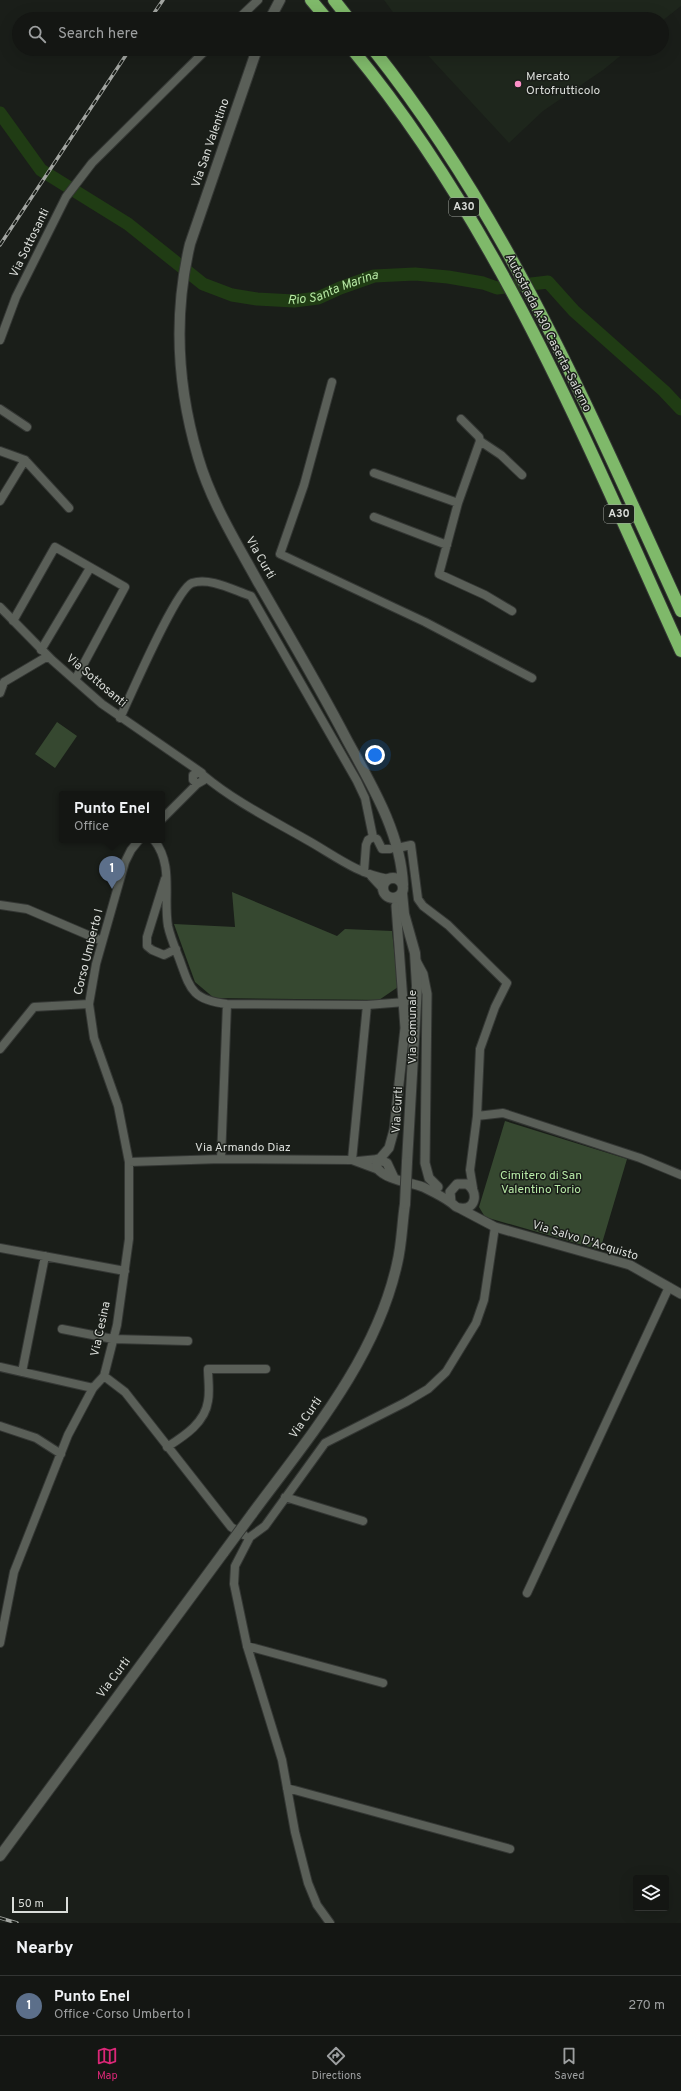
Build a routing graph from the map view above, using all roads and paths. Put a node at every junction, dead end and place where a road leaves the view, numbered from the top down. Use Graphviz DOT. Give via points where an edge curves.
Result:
graph roads {
  1 [pos="258,0"];
  2 [pos="280,0"];
  3 [pos="311,0"];
  4 [pos="334,0"];
  5 [pos="245,12"];
  6 [pos="274,12"];
  7 [pos="321,12"];
  8 [pos="343,12"];
  9 [pos="200,56"];
  10 [pos="255,56"];
  11 [pos="357,56"];
  12 [pos="378,56"];
  13 [pos="190,244"];
  14 [pos="0,340"];
  15 [pos="332,382"];
  16 [pos="0,409"];
  17 [pos="461,419"];
  18 [pos="27,427"];
  19 [pos="480,441"];
  20 [pos="0,451"];
  21 [pos="25,460"];
  22 [pos="374,473"];
  23 [pos="522,475"];
  24 [pos="0,501"];
  25 [pos="458,503"];
  26 [pos="69,508"];
  27 [pos="374,517"];
  28 [pos="447,545"];
  29 [pos="90,568"];
  30 [pos="0,607"];
  31 [pos="512,611"];
  32 [pos="681,611"];
  33 [pos="13,621"];
  34 [pos="41,650"];
  35 [pos="681,651"];
  36 [pos="48,656"];
  37 [pos="532,678"];
  38 [pos="75,680"];
  39 [pos="0,693"];
  40 [pos="120,718"];
  41 [pos="197,778"];
  42 [pos="165,816"];
  43 [pos="373,837"];
  44 [pos="137,843"];
  45 [pos="156,843"];
  46 [pos="402,847"];
  47 [pos="390,849"];
  48 [pos="399,862"];
  49 [pos="166,874"];
  50 [pos="367,874"];
  51 [pos="390,879"];
  52 [pos="402,889"];
  53 [pos="386,893"];
  54 [pos="0,905"];
  55 [pos="396,906"];
  56 [pos="404,914"];
  57 [pos="102,941"];
  58 [pos="176,949"];
  59 [pos="416,961"];
  60 [pos="405,1002"];
  61 [pos="89,1004"];
  62 [pos="227,1004"];
  63 [pos="367,1006"];
  64 [pos="0,1049"];
  65 [pos="477,1116"];
  66 [pos="221,1159"];
  67 [pos="378,1159"];
  68 [pos="355,1160"];
  69 [pos="129,1162"];
  70 [pos="379,1170"];
  71 [pos="470,1170"];
  72 [pos="681,1175"];
  73 [pos="394,1178"];
  74 [pos="457,1184"];
  75 [pos="438,1187"];
  76 [pos="423,1188"];
  77 [pos="473,1188"];
  78 [pos="451,1202"];
  79 [pos="474,1202"];
  80 [pos="459,1208"];
  81 [pos="478,1219"];
  82 [pos="495,1227"];
  83 [pos="0,1248"];
  84 [pos="45,1256"];
  85 [pos="125,1271"];
  86 [pos="669,1287"];
  87 [pos="681,1294"];
  88 [pos="62,1329"];
  89 [pos="113,1339"];
  90 [pos="188,1341"];
  91 [pos="0,1367"];
  92 [pos="266,1369"];
  93 [pos="22,1372"];
  94 [pos="104,1376"];
  95 [pos="92,1388"];
  96 [pos="0,1426"];
  97 [pos="167,1447"];
  98 [pos="61,1454"];
  99 [pos="285,1497"];
  100 [pos="363,1521"];
  101 [pos="250,1537"];
  102 [pos="527,1592"];
  103 [pos="0,1643"];
  104 [pos="247,1646"];
  105 [pos="383,1683"];
  106 [pos="287,1788"];
  107 [pos="4,1849"];
  108 [pos="510,1849"];
  109 [pos="0,1856"];
  110 [pos="330,1923"];
  1 -- 5 [label="street"];
  2 -- 6 [label="main road"];
  3 -- 7 [label="highway"];
  4 -- 8 [label="highway"];
  9 -- 14 [label="street, Via Sottosanti" via="77,181 66,197 16,297"];
  10 -- 13 [label="main road, Via San Valentino"];
  11 -- 35 [label="highway, Autostrada A30 Caserta-Salerno / A30" via="409,124 506,278 556,377"];
  12 -- 32 [label="highway, Autostrada A30 Caserta-Salerno / A30" via="461,171 520,271 570,369"];
  13 -- 48 [label="main road, Via Curti" via="178,319 182,393 198,458 222,518 378,797"];
  15 -- 37 [label="street" via="304,485 280,554 425,622"];
  16 -- 18 [label="street"];
  17 -- 19 [label="street"];
  19 -- 23 [label="street" via="501,455"];
  19 -- 25 [label="street"];
  20 -- 21 [label="street"];
  21 -- 24 [label="street"];
  21 -- 26 [label="street"];
  22 -- 25 [label="street"];
  25 -- 28 [label="street"];
  27 -- 28 [label="street"];
  28 -- 31 [label="street" via="439,574 485,595"];
  29 -- 33 [label="street" via="55,547"];
  29 -- 34 [label="street"];
  29 -- 38 [label="street" via="125,587"];
  30 -- 33 [label="street, Via Sottosanti"];
  33 -- 34 [label="street, Via Sottosanti"];
  34 -- 36 [label="street, Via Sottosanti"];
  36 -- 38 [label="street, Via Sottosanti"];
  36 -- 39 [label="street" via="4,682"];
  38 -- 40 [label="street, Via Sottosanti"];
  40 -- 41 [label="street, Via Sottosanti" via="186,762"];
  40 -- 43 [label="street" via="181,593 190,584 208,582 251,596 366,798"];
  41 -- 42 [label="street"];
  41 -- 50 [label="street, Via Sottosanti" via="216,786 345,864"];
  43 -- 47 [label="street" via="382,848"];
  43 -- 50 [label="street" via="366,845"];
  44 -- 57 [label="street, Corso Umberto I" via="125,862"];
  45 -- 49 [label="street" via="164,854"];
  46 -- 65 [label="street" via="411,846 418,899 422,906 448,925 507,983 495,1006 480,1049"];
  48 -- 51 [label="main road"];
  48 -- 52 [label="main road, Via Curti"];
  49 -- 58 [label="street" via="168,926"];
  49 -- 58 [label="street" via="156,904 147,946 164,955"];
  50 -- 51 [label="street, Via Sottosanti"];
  50 -- 53 [label="street, Via Sottosanti"];
  51 -- 52 [label="main road" via="397,879"];
  51 -- 53 [label="main road" via="384,884"];
  52 -- 53 [label="main road" via="395,897"];
  52 -- 56 [label="main road, Via Curti"];
  53 -- 55 [label="main road, Via Curti"];
  54 -- 57 [label="street" via="27,909"];
  55 -- 56 [label="main road, Via Curti"];
  55 -- 60 [label="street, Via Curti"];
  56 -- 59 [label="main road, Via Curti" via="414,943"];
  57 -- 61 [label="street, Corso Umberto I"];
  58 -- 62 [label="street" via="189,987 199,996 212,1002"];
  59 -- 75 [label="street, Via Comunale" via="423,974 427,994 424,1163 429,1178"];
  59 -- 107 [label="main road, Via Curti, bridge" via="416,1019 405,1204 397,1263 381,1318 358,1366"];
  60 -- 63 [label="street"];
  60 -- 67 [label="street, Via Curti" via="406,1028 397,1116 389,1148"];
  61 -- 64 [label="street" via="34,1007"];
  61 -- 69 [label="street, Via Cesina" via="94,1038 118,1106"];
  62 -- 63 [label="street"];
  62 -- 66 [label="street"];
  63 -- 68 [label="street"];
  65 -- 71 [label="street"];
  65 -- 72 [label="street" via="503,1113 640,1158"];
  66 -- 68 [label="street, Via Armando Diaz"];
  66 -- 69 [label="street, Via Armando Diaz"];
  67 -- 68 [label="street, Via Armando Diaz"];
  67 -- 70 [label="street"];
  67 -- 73 [label="street" via="386,1162"];
  68 -- 70 [label="street, Via Armando Diaz"];
  69 -- 85 [label="street, Via Cesina" via="129,1239"];
  70 -- 73 [label="street, Via Armando Diaz"];
  71 -- 74 [label="street"];
  71 -- 77 [label="street"];
  73 -- 76 [label="street, Via Armando Diaz"];
  74 -- 75 [label="street"];
  74 -- 77 [label="street" via="467,1184"];
  74 -- 78 [label="street" via="450,1192"];
  75 -- 76 [label="street"];
  76 -- 78 [label="street"];
  77 -- 79 [label="street"];
  78 -- 80 [label="street"];
  79 -- 80 [label="street" via="469,1207"];
  79 -- 81 [label="street"];
  80 -- 81 [label="street, Via Salvo D'Acquisto"];
  81 -- 82 [label="street, Via Salvo D'Acquisto"];
  82 -- 86 [label="street, Via Salvo D'Acquisto" via="630,1265"];
  82 -- 99 [label="street" via="484,1300 476,1323 446,1372 428,1389 406,1402 325,1443"];
  83 -- 84 [label="street"];
  84 -- 85 [label="street"];
  84 -- 93 [label="street"];
  85 -- 89 [label="street, Via Cesina"];
  86 -- 87 [label="street, Via Salvo D'Acquisto"];
  86 -- 102 [label="street"];
  88 -- 89 [label="street"];
  89 -- 90 [label="street"];
  89 -- 94 [label="street, Via Cesina"];
  91 -- 93 [label="street"];
  92 -- 97 [label="street" via="208,1369 207,1406 192,1431"];
  93 -- 95 [label="street"];
  94 -- 95 [label="street"];
  94 -- 97 [label="street" via="125,1392"];
  95 -- 98 [label="street"];
  96 -- 98 [label="street" via="36,1438"];
  97 -- 101 [label="street" via="231,1527"];
  98 -- 103 [label="street" via="14,1572"];
  99 -- 100 [label="street"];
  99 -- 101 [label="street" via="265,1526"];
  101 -- 104 [label="street" via="235,1566 234,1584"];
  104 -- 105 [label="street"];
  104 -- 106 [label="street" via="282,1760"];
  106 -- 108 [label="street"];
  106 -- 110 [label="street" via="308,1883 317,1905"];
  107 -- 109 [label="main road, Via Curti"];
}
